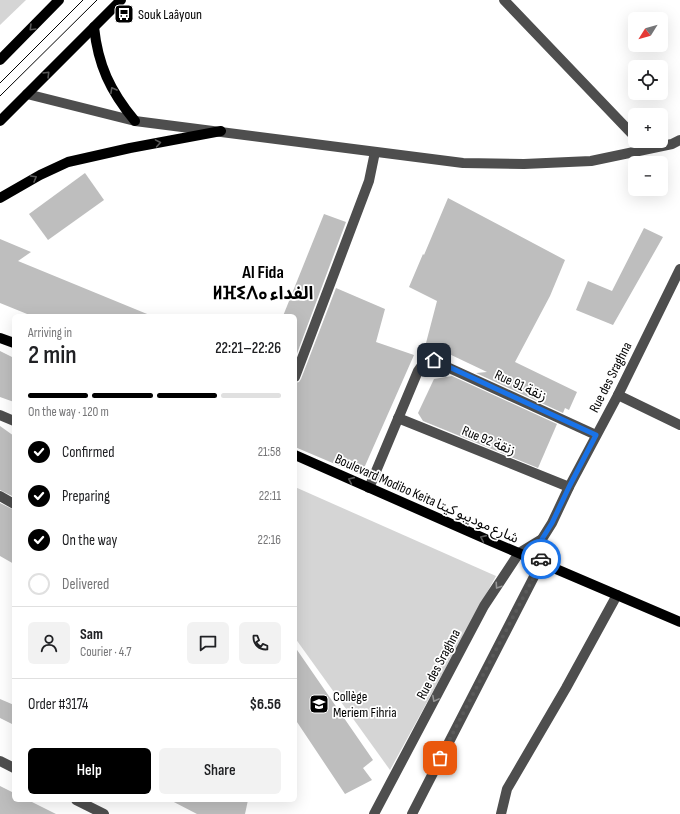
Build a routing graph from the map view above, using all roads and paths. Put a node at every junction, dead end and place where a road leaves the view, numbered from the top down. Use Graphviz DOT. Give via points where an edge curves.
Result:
graph roads {
  1 [pos="59,0"];
  2 [pos="121,0"];
  3 [pos="504,0"];
  4 [pos="94,27"];
  5 [pos="0,60"];
  6 [pos="27,94"];
  7 [pos="0,121"];
  8 [pos="135,121"];
  9 [pos="628,130"];
  10 [pos="221,131"];
  11 [pos="680,140"];
  12 [pos="646,149"];
  13 [pos="375,152"];
  14 [pos="0,198"];
  15 [pos="680,269"];
  16 [pos="0,338"];
  17 [pos="12,342"];
  18 [pos="297,372"];
  19 [pos="618,395"];
  20 [pos="0,415"];
  21 [pos="398,418"];
  22 [pos="12,420"];
  23 [pos="680,425"];
  24 [pos="596,435"];
  25 [pos="297,456"];
  26 [pos="569,487"];
  27 [pos="369,488"];
  28 [pos="0,496"];
  29 [pos="12,503"];
  30 [pos="542,539"];
  31 [pos="519,553"];
  32 [pos="541,563"];
  33 [pos="617,595"];
  34 [pos="680,622"];
  35 [pos="0,761"];
  36 [pos="12,767"];
  37 [pos="80,802"];
  38 [pos="104,814"];
  39 [pos="374,814"];
  40 [pos="412,814"];
  41 [pos="500,814"];
  1 -- 5 [label="main road, one-way"];
  2 -- 4 [label="main road"];
  3 -- 9 [label="street"];
  6 -- 4 [label="main road, one-way"];
  8 -- 4 [label="main road, one-way" via="122,105 102,68 96,48"];
  6 -- 7 [label="main road"];
  6 -- 8 [label="street"];
  8 -- 10 [label="street"];
  10 -- 13 [label="street"];
  14 -- 10 [label="main road, one-way" via="68,162"];
  11 -- 12 [label="street"];
  12 -- 13 [label="street" via="591,162 524,164 463,163"];
  13 -- 18 [label="street" via="369,181"];
  15 -- 19 [label="street, Rue des Sraghna"];
  16 -- 17 [label="main road"];
  19 -- 23 [label="street"];
  19 -- 24 [label="street, Rue des Sraghna"];
  20 -- 22 [label="street"];
  21 -- 24 [label="street, Rue 91 زنقة" via="418,371 422,365 434,360"];
  21 -- 26 [label="street, Rue 92 زنقة"];
  21 -- 27 [label="street"];
  24 -- 26 [label="street, Rue des Sraghna"];
  27 -- 25 [label="main road, Boulevard Modibo Keita شارع موديبو كيتا, one-way"];
  26 -- 30 [label="street, Rue des Sraghna"];
  31 -- 27 [label="main road, Boulevard Modibo Keita شارع موديبو كيتا, one-way"];
  28 -- 29 [label="street"];
  30 -- 31 [label="street, Rue des Sraghna"];
  30 -- 32 [label="street, Rue des Sraghna"];
  31 -- 32 [label="main road, Boulevard Modibo Keita شارع موديبو كيتا"];
  31 -- 39 [label="street, Rue des Sraghna, one-way" via="484,606"];
  32 -- 33 [label="main road, Boulevard Modibo Keita شارع موديبو كيتا"];
  32 -- 40 [label="street, Rue des Sraghna"];
  33 -- 34 [label="main road, Boulevard Modibo Keita شارع موديبو كيتا"];
  33 -- 41 [label="street" via="507,789"];
  35 -- 36 [label="street"];
  37 -- 38 [label="street"];
}
